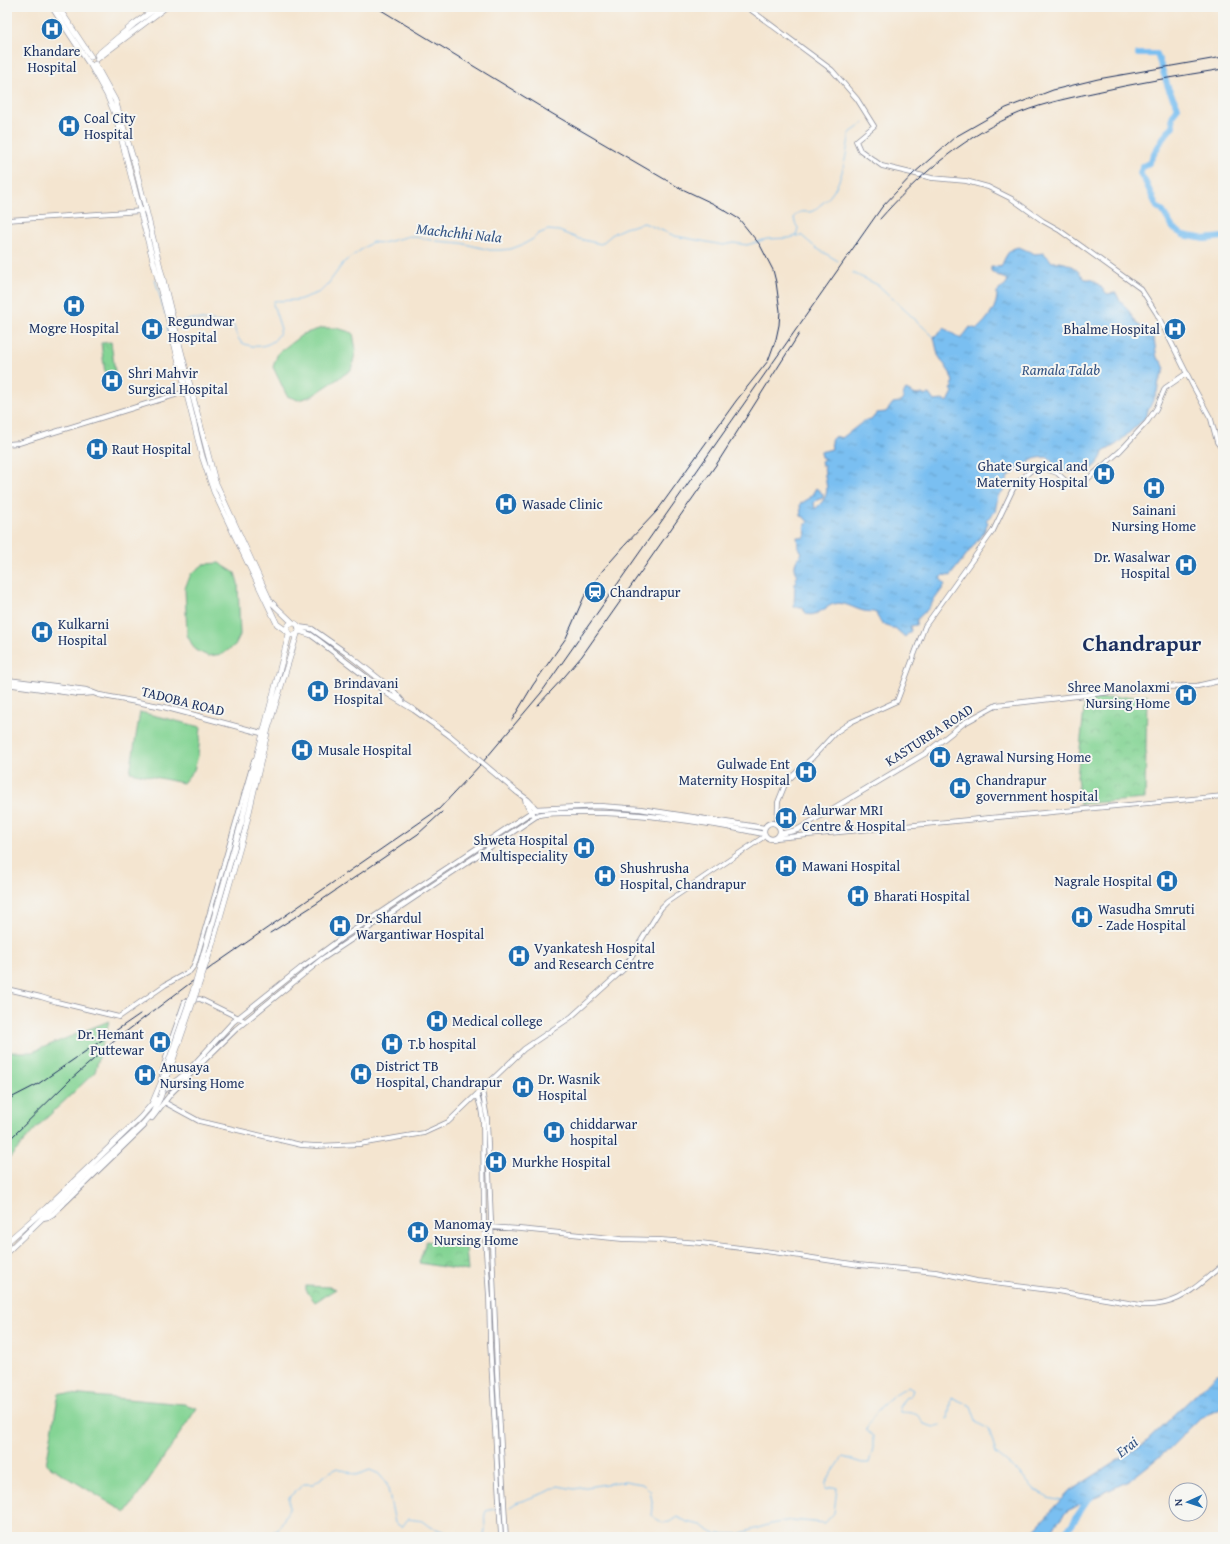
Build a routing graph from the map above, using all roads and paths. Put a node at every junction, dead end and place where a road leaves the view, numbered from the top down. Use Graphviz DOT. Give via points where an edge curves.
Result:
graph roads {
  1 [pos="52,7"];
  2 [pos="58,7"];
  3 [pos="158,7"];
  4 [pos="166,7"];
  5 [pos="747,7"];
  6 [pos="93,61"];
  7 [pos="143,211"];
  8 [pos="7,220"];
  9 [pos="172,328"];
  10 [pos="1187,373"];
  11 [pos="185,392"];
  12 [pos="7,444"];
  13 [pos="1223,450"];
  14 [pos="297,629"];
  15 [pos="289,633"];
  16 [pos="7,680"];
  17 [pos="1223,680"];
  18 [pos="7,684"];
  19 [pos="93,694"];
  20 [pos="265,734"];
  21 [pos="258,752"];
  22 [pos="1223,796"];
  23 [pos="534,810"];
  24 [pos="541,814"];
  25 [pos="535,817"];
  26 [pos="777,824"];
  27 [pos="764,833"];
  28 [pos="778,836"];
  29 [pos="483,844"];
  30 [pos="487,850"];
  31 [pos="358,928"];
  32 [pos="361,932"];
  33 [pos="7,989"];
  34 [pos="256,1003"];
  35 [pos="260,1009"];
  36 [pos="238,1018"];
  37 [pos="245,1021"];
  38 [pos="160,1085"];
  39 [pos="482,1090"];
  40 [pos="477,1095"];
  41 [pos="154,1098"];
  42 [pos="164,1102"];
  43 [pos="42,1218"];
  44 [pos="490,1227"];
  45 [pos="7,1242"];
  46 [pos="7,1252"];
  47 [pos="1223,1265"];
  48 [pos="505,1509"];
  49 [pos="500,1510"];
  50 [pos="501,1537"];
  51 [pos="506,1537"];
  1 -- 6 [label="highway"];
  2 -- 6 [label="highway"];
  3 -- 6 [label="highway" via="134,24"];
  4 -- 6 [label="highway"];
  5 -- 10 [label="main road" via="832,70 857,99 874,126 856,141 860,150 882,166 932,178 966,181 988,188 1012,199 1059,230 1141,289 1158,314"];
  6 -- 7 [label="highway" via="115,114"];
  7 -- 8 [label="main road"];
  7 -- 9 [label="highway"];
  9 -- 11 [label="highway"];
  9 -- 14 [label="highway" via="216,484 270,601"];
  10 -- 13 [label="main road" via="1211,419 1217,442"];
  10 -- 26 [label="main road" via="1165,388 1148,422 1083,483 1074,485 1057,473 1043,468 1033,469 1018,481 993,531 925,626 897,701 851,722 835,733 786,782 778,802"];
  11 -- 12 [label="main road" via="19,443"];
  11 -- 15 [label="highway" via="214,492 277,624"];
  14 -- 15 [label="highway" via="293,635"];
  14 -- 15 [label="highway" via="288,627"];
  14 -- 20 [label="highway"];
  14 -- 23 [label="main road, bridge" via="312,629 349,655 392,689 406,705 449,735 525,798"];
  15 -- 20 [label="highway"];
  16 -- 19 [label="main road, TADOBA ROAD" via="86,690"];
  17 -- 28 [label="main road, KASTURBA ROAD" via="1197,686 1154,687 997,705 964,722 926,752 797,830"];
  18 -- 19 [label="main road, TADOBA ROAD"];
  19 -- 20 [label="main road, TADOBA ROAD" via="164,707"];
  20 -- 21 [label="highway"];
  20 -- 43 [label="highway, bridge" via="244,830 211,949 160,1098 152,1114 142,1125"];
  21 -- 33 [label="main road" via="249,774 192,969 119,1017"];
  21 -- 38 [label="highway, bridge" via="241,824 194,991"];
  22 -- 28 [label="main road"];
  23 -- 24 [label="main road"];
  23 -- 25 [label="main road"];
  23 -- 27 [label="main road" via="600,806 640,809"];
  23 -- 29 [label="main road"];
  24 -- 25 [label="main road"];
  24 -- 27 [label="main road" via="600,812 643,815"];
  25 -- 30 [label="main road"];
  26 -- 27 [label="main road" via="769,823"];
  26 -- 28 [label="main road" via="780,828"];
  27 -- 28 [label="main road" via="770,839"];
  27 -- 39 [label="main road" via="667,902 623,970 571,1017 524,1049"];
  29 -- 30 [label="main road"];
  29 -- 31 [label="main road"];
  30 -- 32 [label="main road"];
  31 -- 32 [label="main road"];
  31 -- 34 [label="main road"];
  32 -- 35 [label="main road" via="322,959"];
  34 -- 35 [label="main road"];
  34 -- 36 [label="main road"];
  35 -- 37 [label="main road"];
  36 -- 37 [label="main road"];
  36 -- 38 [label="main road" via="200,999 185,1001 168,1049"];
  36 -- 41 [label="main road" via="187,1072"];
  37 -- 42 [label="main road"];
  38 -- 41 [label="highway"];
  39 -- 40 [label="main road"];
  39 -- 44 [label="main road" via="487,1118"];
  40 -- 42 [label="main road" via="448,1122 424,1133 332,1146 297,1144 226,1129 199,1121"];
  40 -- 49 [label="main road" via="483,1122 484,1223"];
  41 -- 45 [label="highway" via="145,1113 129,1129"];
  42 -- 43 [label="main road" via="133,1137 51,1216"];
  43 -- 46 [label="highway"];
  44 -- 47 [label="main road" via="701,1243 859,1265 936,1272 978,1281 1154,1306 1173,1302 1191,1292"];
  44 -- 48 [label="main road"];
  48 -- 49 [label="main road"];
  48 -- 51 [label="main road"];
  49 -- 50 [label="main road"];
}
